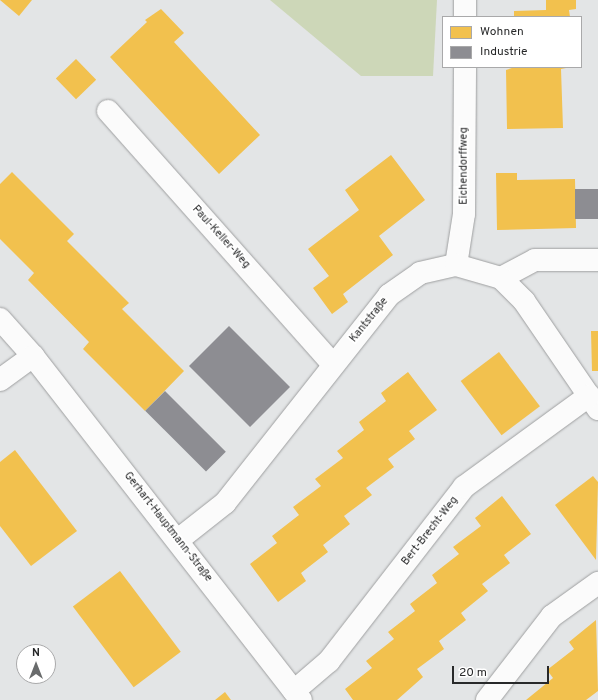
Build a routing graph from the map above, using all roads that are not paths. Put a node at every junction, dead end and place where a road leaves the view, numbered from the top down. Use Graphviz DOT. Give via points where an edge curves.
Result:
graph roads {
  1 [pos="465,0"];
  2 [pos="465,16"];
  3 [pos="465,68"];
  4 [pos="108,111"];
  5 [pos="598,260"];
  6 [pos="456,265"];
  7 [pos="501,278"];
  8 [pos="0,318"];
  9 [pos="33,356"];
  10 [pos="333,364"];
  11 [pos="0,380"];
  12 [pos="594,402"];
  13 [pos="178,540"];
  14 [pos="598,583"];
  15 [pos="298,695"];
  16 [pos="487,700"];
  1 -- 2 [label="street"];
  3 -- 6 [label="street, Eichendorffweg" via="464,214"];
  4 -- 10 [label="street, Paul-Keller-Weg"];
  5 -- 7 [label="street" via="535,260"];
  6 -- 7 [label="street, Kantstraße"];
  6 -- 10 [label="street, Kantstraße" via="420,272 389,295"];
  7 -- 12 [label="street, Kantstraße" via="524,301"];
  8 -- 9 [label="street, Gerhart-Hauptmann-Straße"];
  9 -- 11 [label="street"];
  9 -- 13 [label="street, Gerhart-Hauptmann-Straße"];
  10 -- 13 [label="street, Kantstraße" via="225,503"];
  12 -- 15 [label="street, Bert-Brecht-Weg" via="464,487 329,661"];
  13 -- 15 [label="street, Gerhart-Hauptmann-Straße"];
  14 -- 16 [label="street" via="552,616"];
}
